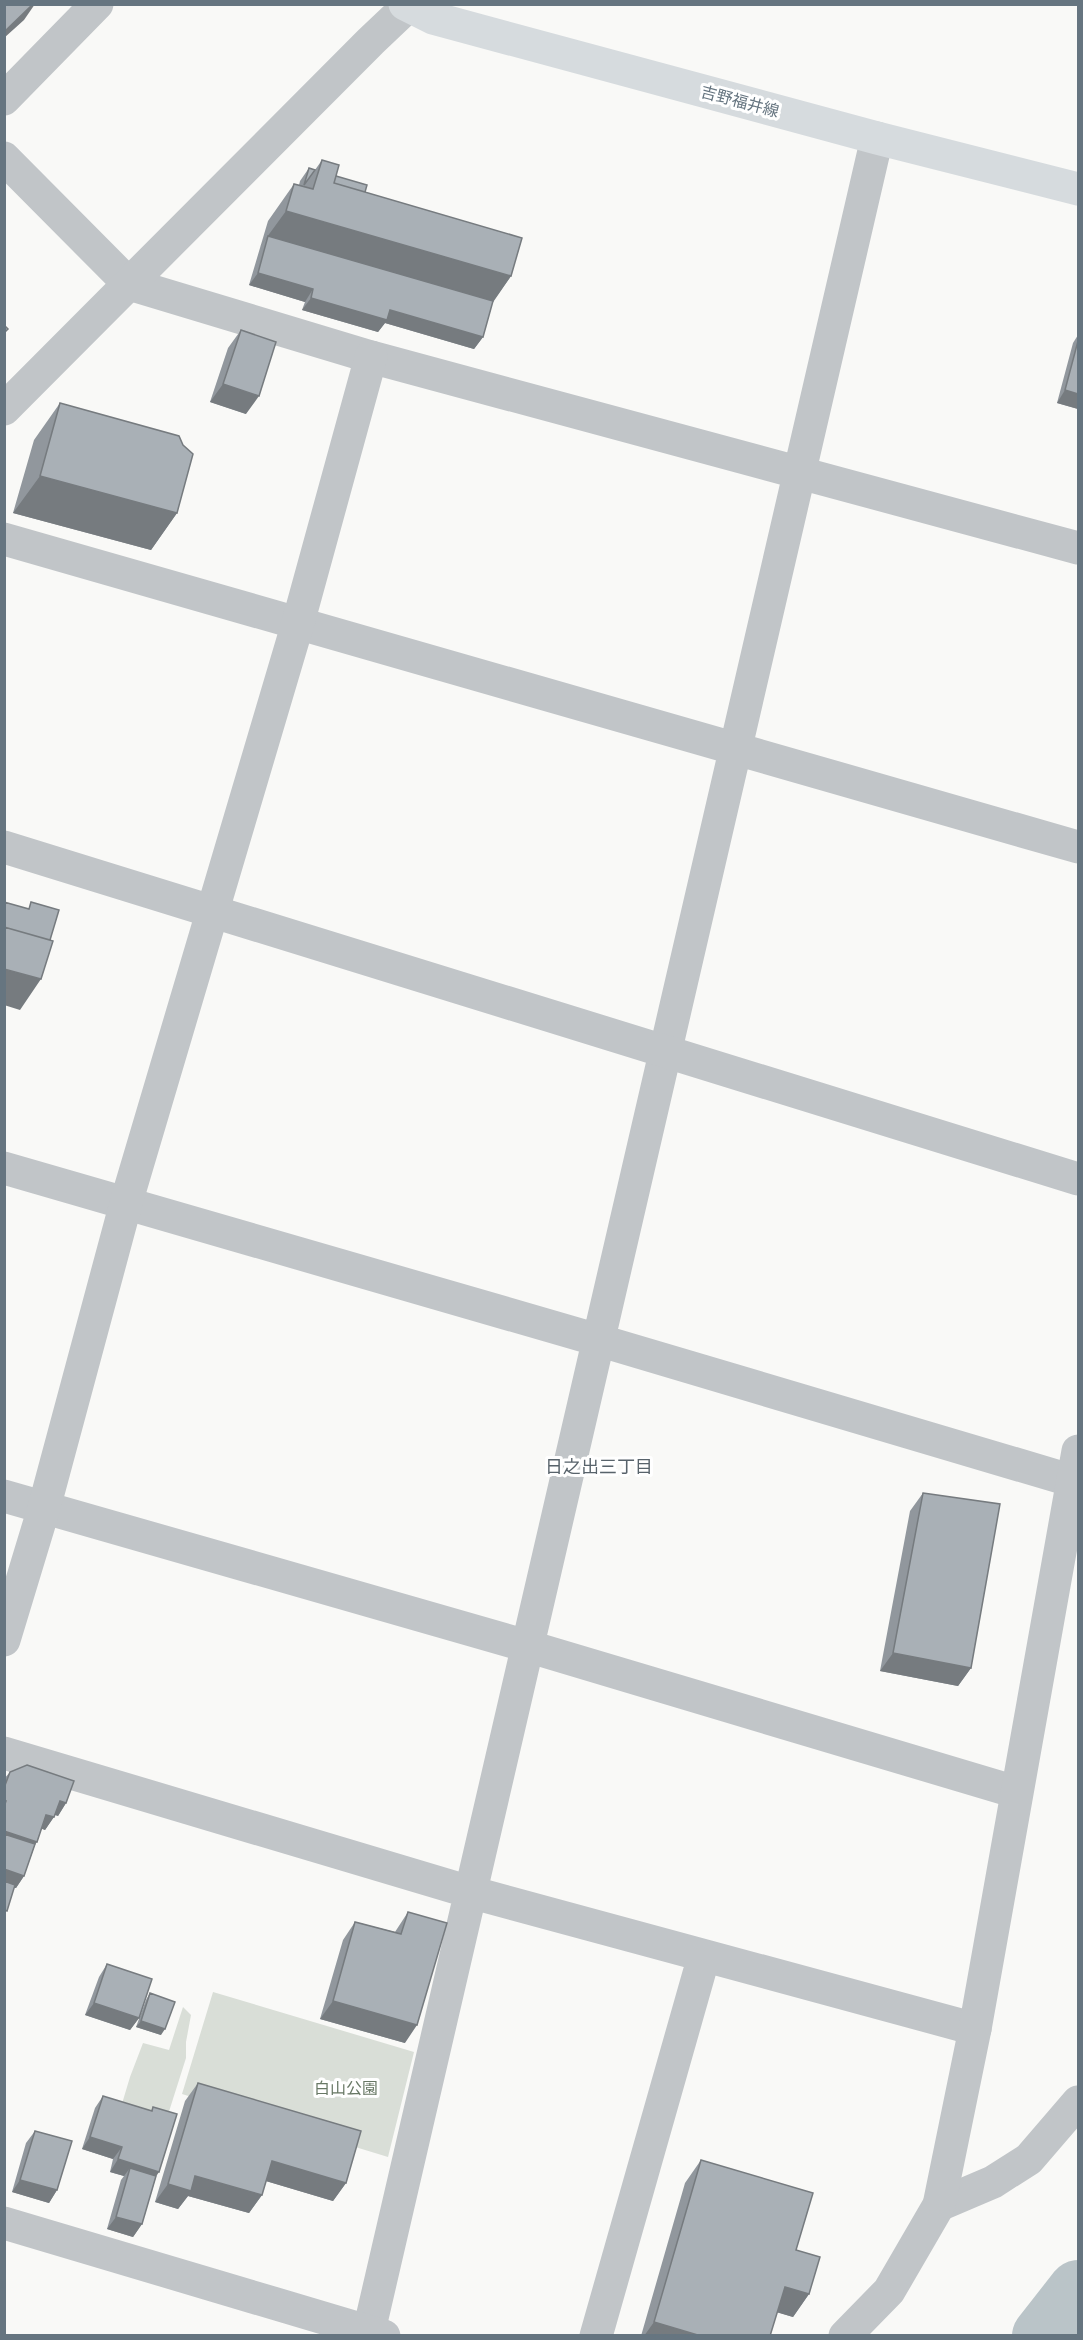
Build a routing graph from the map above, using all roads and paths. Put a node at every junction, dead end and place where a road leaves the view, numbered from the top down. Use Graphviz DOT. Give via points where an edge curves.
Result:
graph roads {
  1 [pos="97,4"];
  2 [pos="407,5"];
  3 [pos="4,99"];
  4 [pos="877,138"];
  5 [pos="4,158"];
  6 [pos="1078,189"];
  7 [pos="129,284"];
  8 [pos="371,357"];
  9 [pos="4,409"];
  10 [pos="799,472"];
  11 [pos="4,539"];
  12 [pos="1078,548"];
  13 [pos="298,623"];
  14 [pos="735,748"];
  15 [pos="4,847"];
  16 [pos="1078,847"];
  17 [pos="213,912"];
  18 [pos="665,1052"];
  19 [pos="4,1168"];
  20 [pos="1078,1179"];
  21 [pos="126,1203"];
  22 [pos="598,1340"];
  23 [pos="1076,1466"];
  24 [pos="4,1496"];
  25 [pos="44,1508"];
  26 [pos="1071,1531"];
  27 [pos="4,1640"];
  28 [pos="527,1646"];
  29 [pos="4,1754"];
  30 [pos="1016,1792"];
  31 [pos="470,1892"];
  32 [pos="704,1956"];
  33 [pos="975,2029"];
  34 [pos="1078,2102"];
  35 [pos="939,2205"];
  36 [pos="4,2223"];
  37 [pos="377,2333"];
  38 [pos="596,2336"];
  39 [pos="845,2336"];
  1 -- 3 [label="street"];
  2 -- 4 [label="main road, 吉野福井線" via="433,18"];
  2 -- 7 [label="street"];
  4 -- 6 [label="main road, 吉野福井線"];
  4 -- 10 [label="street"];
  5 -- 7 [label="street"];
  7 -- 8 [label="street"];
  7 -- 9 [label="street"];
  8 -- 10 [label="street"];
  8 -- 13 [label="street"];
  10 -- 12 [label="street"];
  10 -- 14 [label="street"];
  11 -- 13 [label="street"];
  13 -- 14 [label="street"];
  13 -- 17 [label="street"];
  14 -- 16 [label="street"];
  14 -- 18 [label="street"];
  15 -- 17 [label="street"];
  17 -- 18 [label="street"];
  17 -- 21 [label="street"];
  18 -- 20 [label="street"];
  18 -- 22 [label="street"];
  19 -- 21 [label="street"];
  21 -- 22 [label="street"];
  21 -- 25 [label="street"];
  22 -- 23 [label="street"];
  22 -- 28 [label="street"];
  23 -- 26 [label="street"];
  24 -- 25 [label="street"];
  25 -- 27 [label="street"];
  25 -- 28 [label="street"];
  26 -- 30 [label="street"];
  28 -- 30 [label="street"];
  28 -- 31 [label="street"];
  29 -- 31 [label="street"];
  30 -- 33 [label="street"];
  31 -- 32 [label="street"];
  31 -- 37 [label="street"];
  32 -- 33 [label="street"];
  32 -- 38 [label="street"];
  33 -- 35 [label="street"];
  34 -- 35 [label="street" via="1029,2159 993,2182"];
  35 -- 39 [label="street" via="890,2291"];
  36 -- 37 [label="street"];
}
